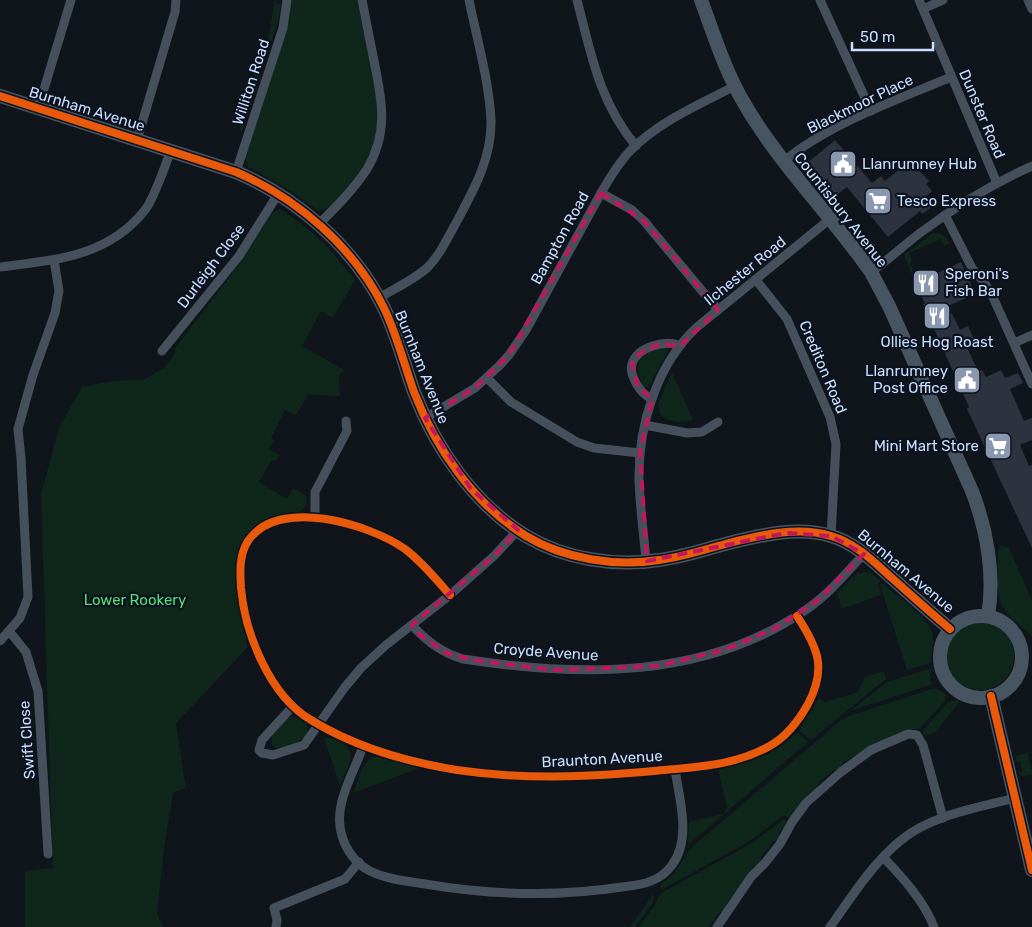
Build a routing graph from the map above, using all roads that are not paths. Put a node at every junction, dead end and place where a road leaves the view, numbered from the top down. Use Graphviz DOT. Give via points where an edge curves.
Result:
graph roads {
  1 [pos="71,0"];
  2 [pos="176,0"];
  3 [pos="287,0"];
  4 [pos="362,0"];
  5 [pos="469,0"];
  6 [pos="577,0"];
  7 [pos="701,0"];
  8 [pos="820,0"];
  9 [pos="943,0"];
  10 [pos="1028,0"];
  11 [pos="921,4"];
  12 [pos="1032,9"];
  13 [pos="951,77"];
  14 [pos="735,86"];
  15 [pos="0,96"];
  16 [pos="38,109"];
  17 [pos="871,112"];
  18 [pos="137,140"];
  19 [pos="636,146"];
  20 [pos="171,150"];
  21 [pos="783,162"];
  22 [pos="1032,166"];
  23 [pos="236,172"];
  24 [pos="997,183"];
  25 [pos="601,193"];
  26 [pos="278,194"];
  27 [pos="945,215"];
  28 [pos="830,220"];
  29 [pos="319,224"];
  30 [pos="54,260"];
  31 [pos="0,266"];
  32 [pos="871,272"];
  33 [pos="756,280"];
  34 [pos="378,298"];
  35 [pos="718,310"];
  36 [pos="1032,335"];
  37 [pos="1014,343"];
  38 [pos="680,346"];
  39 [pos="162,351"];
  40 [pos="487,378"];
  41 [pos="1032,384"];
  42 [pos="652,398"];
  43 [pos="425,418"];
  44 [pos="346,421"];
  45 [pos="718,422"];
  46 [pos="645,425"];
  47 [pos="640,452"];
  48 [pos="315,518"];
  49 [pos="518,530"];
  50 [pos="832,536"];
  51 [pos="864,554"];
  52 [pos="646,561"];
  53 [pos="450,595"];
  54 [pos="797,616"];
  55 [pos="988,616"];
  56 [pos="412,625"];
  57 [pos="950,629"];
  58 [pos="10,631"];
  59 [pos="0,641"];
  60 [pos="1027,651"];
  61 [pos="991,696"];
  62 [pos="293,706"];
  63 [pos="319,725"];
  64 [pos="363,746"];
  65 [pos="675,769"];
  66 [pos="1015,798"];
  67 [pos="943,818"];
  68 [pos="48,854"];
  69 [pos="884,858"];
  70 [pos="358,862"];
  71 [pos="1032,870"];
  72 [pos="276,927"];
  73 [pos="717,927"];
  74 [pos="830,927"];
  75 [pos="934,927"];
  1 -- 16 [label="street"];
  2 -- 18 [label="street"];
  3 -- 23 [label="street, Williton Road" via="283,28"];
  4 -- 29 [label="street" via="382,102 380,136 358,182"];
  5 -- 34 [label="street" via="490,104 490,138 484,167 433,262"];
  6 -- 19 [label="street" via="604,98"];
  7 -- 14 [label="street, Countisbury Avenue"];
  8 -- 17 [label="street"];
  9 -- 11 [label="street"];
  10 -- 12 [label="street"];
  11 -- 13 [label="street, Dunster Road"];
  13 -- 17 [label="street, Blackmoor Place"];
  13 -- 24 [label="street, Dunster Road"];
  14 -- 19 [label="street, Bampton Road" via="684,112"];
  14 -- 21 [label="street, Countisbury Avenue"];
  15 -- 16 [label="street, Burnham Avenue"];
  16 -- 18 [label="street, Burnham Avenue"];
  17 -- 21 [label="street, Blackmoor Place" via="843,124"];
  18 -- 20 [label="street, Burnham Avenue"];
  19 -- 25 [label="street, Bampton Road" via="621,161"];
  20 -- 23 [label="street, Burnham Avenue"];
  20 -- 30 [label="street" via="146,209 129,226 108,242 82,254"];
  21 -- 28 [label="street, Countisbury Avenue"];
  22 -- 24 [label="street"];
  23 -- 26 [label="street, Burnham Avenue"];
  24 -- 27 [label="street"];
  25 -- 35 [label="street" via="632,210 644,221"];
  25 -- 40 [label="street, Bampton Road" via="526,330 509,355"];
  26 -- 29 [label="street, Burnham Avenue"];
  26 -- 39 [label="street, Durleigh Close" via="239,256"];
  27 -- 32 [label="street"];
  27 -- 37 [label="street" via="972,268 992,295"];
  28 -- 32 [label="street, Countisbury Avenue"];
  28 -- 33 [label="street, Ilchester Road"];
  29 -- 34 [label="street, Burnham Avenue" via="356,265"];
  30 -- 31 [label="street"];
  30 -- 58 [label="street" via="59,291 55,313 18,428 28,598 20,618"];
  32 -- 55 [label="street, Countisbury Avenue" via="914,360 978,507 988,551"];
  33 -- 35 [label="street, Ilchester Road"];
  33 -- 50 [label="street, Crediton Road" via="787,319 830,417 836,444"];
  34 -- 43 [label="street, Burnham Avenue"];
  35 -- 38 [label="street, Ilchester Road" via="689,334"];
  36 -- 37 [label="street"];
  37 -- 41 [label="street"];
  38 -- 42 [label="street, Ilchester Road"];
  38 -- 42 [label="street" via="661,344 635,358 631,370 635,382 642,393"];
  40 -- 43 [label="street, Bampton Road"];
  40 -- 47 [label="street" via="511,402 577,442 594,448"];
  42 -- 46 [label="street, Ilchester Road"];
  43 -- 49 [label="street, Burnham Avenue" via="444,453 471,489"];
  44 -- 48 [label="street" via="347,431 315,492"];
  45 -- 46 [label="street" via="702,432 687,433"];
  46 -- 47 [label="street, Ilchester Road"];
  47 -- 52 [label="street, Ilchester Road" via="639,480"];
  48 -- 53 [label="street, Braunton Avenue" via="359,527 403,548"];
  48 -- 62 [label="street, Braunton Avenue" via="293,518 264,526 245,546 240,566 245,612 255,644 264,666"];
  49 -- 52 [label="street, Burnham Avenue" via="535,541 577,556"];
  49 -- 53 [label="street"];
  50 -- 51 [label="street, Burnham Avenue"];
  50 -- 52 [label="street, Burnham Avenue" via="812,532 759,536 672,558"];
  51 -- 54 [label="street, Croyde Avenue" via="833,587"];
  51 -- 57 [label="street, Burnham Avenue"];
  53 -- 56 [label="street"];
  54 -- 56 [label="street, Croyde Avenue" via="760,636 724,650 664,665 613,670 554,670 463,659 438,648"];
  54 -- 65 [label="street, Braunton Avenue" via="812,641 820,670 813,693 795,725 771,745 748,755 720,764"];
  55 -- 57 [label="street" via="968,618"];
  55 -- 60 [label="street" via="1013,631"];
  56 -- 63 [label="street" via="361,668"];
  57 -- 61 [label="street" via="940,650 940,662 947,680 964,694 976,698"];
  58 -- 59 [label="street"];
  58 -- 68 [label="street, Swift Close" via="26,652 38,692"];
  60 -- 61 [label="street" via="1016,678 1005,690"];
  61 -- 66 [label="street"];
  62 -- 63 [label="street, Braunton Avenue"];
  62 -- 63 [label="street" via="262,740 259,750 262,753 273,755 304,745"];
  63 -- 64 [label="street, Braunton Avenue"];
  64 -- 65 [label="street, Braunton Avenue" via="441,767 510,776 580,777"];
  64 -- 70 [label="street" via="339,814 346,848"];
  65 -- 70 [label="street" via="682,843 672,864 651,882 581,891 490,892 390,878 370,871"];
  66 -- 67 [label="street"];
  66 -- 71 [label="street"];
  67 -- 69 [label="street" via="910,834"];
  67 -- 73 [label="street" via="923,745 917,735 908,734 870,750 806,803 780,844 751,877"];
  69 -- 74 [label="street"];
  69 -- 75 [label="street" via="911,889"];
  70 -- 72 [label="street" via="344,880 274,908"];
}
